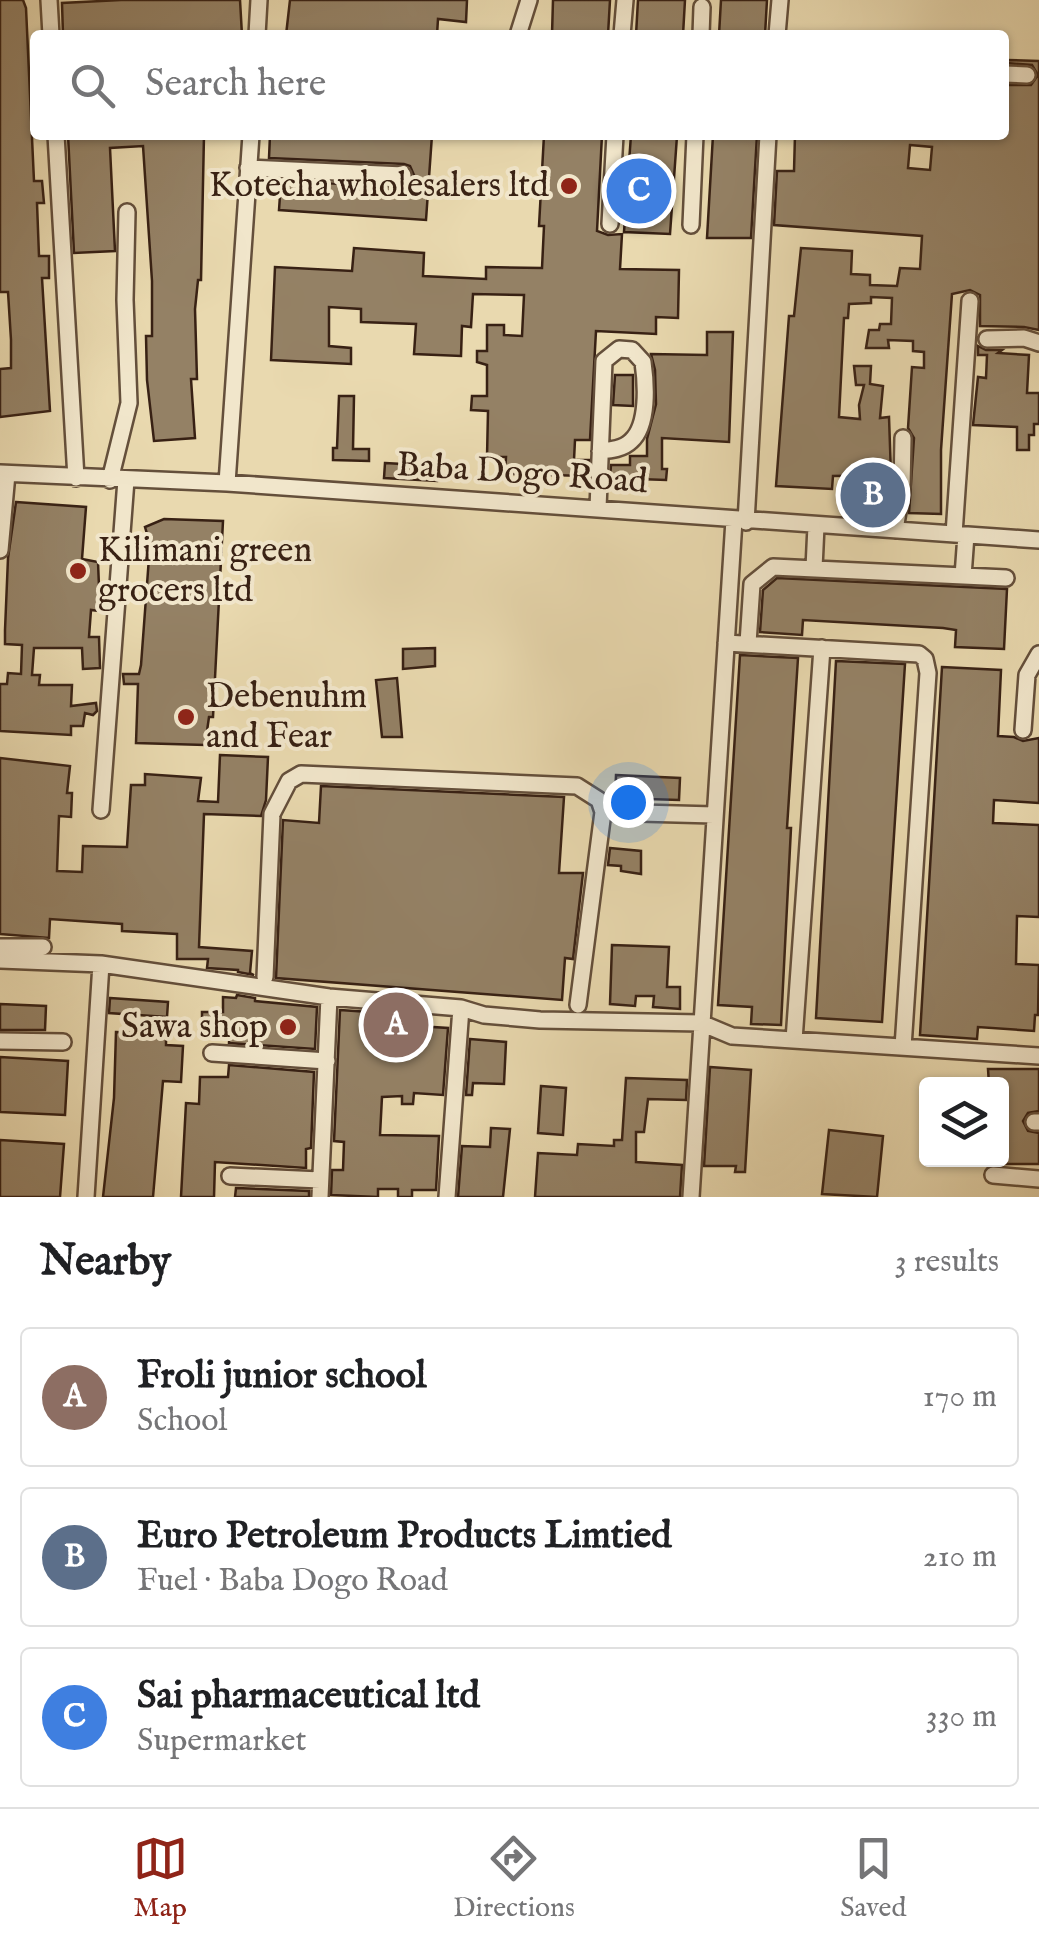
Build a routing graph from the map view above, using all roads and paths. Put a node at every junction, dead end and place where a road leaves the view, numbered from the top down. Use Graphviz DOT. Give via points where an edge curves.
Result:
graph roads {
  1 [pos="50,0"];
  2 [pos="259,0"];
  3 [pos="529,0"];
  4 [pos="625,0"];
  5 [pos="780,0"];
  6 [pos="702,7"];
  7 [pos="51,30"];
  8 [pos="256,30"];
  9 [pos="520,30"];
  10 [pos="622,30"];
  11 [pos="701,30"];
  12 [pos="777,30"];
  13 [pos="1009,74"];
  14 [pos="1027,75"];
  15 [pos="56,140"];
  16 [pos="251,140"];
  17 [pos="615,140"];
  18 [pos="695,140"];
  19 [pos="768,140"];
  20 [pos="248,168"];
  21 [pos="402,176"];
  22 [pos="127,212"];
  23 [pos="610,224"];
  24 [pos="690,225"];
  25 [pos="970,302"];
  26 [pos="987,340"];
  27 [pos="1039,343"];
  28 [pos="903,438"];
  29 [pos="600,452"];
  30 [pos="4,474"];
  31 [pos="76,478"];
  32 [pos="118,480"];
  33 [pos="227,483"];
  34 [pos="854,486"];
  35 [pos="902,486"];
  36 [pos="598,508"];
  37 [pos="740,521"];
  38 [pos="816,526"];
  39 [pos="895,530"];
  40 [pos="960,534"];
  41 [pos="1039,540"];
  42 [pos="0,550"];
  43 [pos="814,568"];
  44 [pos="963,576"];
  45 [pos="1006,578"];
  46 [pos="726,643"];
  47 [pos="748,643"];
  48 [pos="822,648"];
  49 [pos="1039,654"];
  50 [pos="1023,730"];
  51 [pos="101,810"];
  52 [pos="603,812"];
  53 [pos="714,815"];
  54 [pos="0,946"];
  55 [pos="43,947"];
  56 [pos="0,960"];
  57 [pos="101,964"];
  58 [pos="265,978"];
  59 [pos="329,997"];
  60 [pos="578,1004"];
  61 [pos="462,1008"];
  62 [pos="701,1023"];
  63 [pos="794,1040"];
  64 [pos="0,1041"];
  65 [pos="63,1042"];
  66 [pos="903,1046"];
  67 [pos="212,1053"];
  68 [pos="1039,1056"];
  69 [pos="328,1060"];
  70 [pos="994,1175"];
  71 [pos="230,1176"];
  72 [pos="1039,1178"];
  73 [pos="320,1189"];
  74 [pos="86,1197"];
  75 [pos="447,1197"];
  76 [pos="691,1197"];
  1 -- 7 [label="street"];
  2 -- 8 [label="street"];
  3 -- 9 [label="street"];
  4 -- 10 [label="street"];
  5 -- 12 [label="street"];
  6 -- 11 [label="street"];
  13 -- 14 [label="street"];
  15 -- 31 [label="street"];
  16 -- 20 [label="street"];
  17 -- 23 [label="street"];
  18 -- 24 [label="street"];
  19 -- 37 [label="street"];
  20 -- 21 [label="street"];
  20 -- 33 [label="street"];
  22 -- 32 [label="street" via="129,403"];
  25 -- 40 [label="street"];
  26 -- 27 [label="street"];
  28 -- 35 [label="street"];
  29 -- 29 [label="street" via="604,362 619,349 632,350 643,362 642,422 631,442"];
  29 -- 36 [label="street"];
  30 -- 31 [label="street, Baba Dogo Road"];
  30 -- 42 [label="street"];
  31 -- 32 [label="street, Baba Dogo Road"];
  32 -- 33 [label="street, Baba Dogo Road"];
  32 -- 51 [label="street"];
  33 -- 36 [label="street, Baba Dogo Road"];
  34 -- 35 [label="street"];
  35 -- 39 [label="street"];
  36 -- 37 [label="street, Baba Dogo Road"];
  37 -- 38 [label="street, Baba Dogo Road"];
  37 -- 46 [label="street"];
  38 -- 39 [label="street, Baba Dogo Road"];
  38 -- 43 [label="street"];
  39 -- 40 [label="street, Baba Dogo Road"];
  40 -- 41 [label="street, Baba Dogo Road"];
  40 -- 44 [label="street"];
  43 -- 44 [label="street"];
  43 -- 47 [label="street" via="772,567 753,582"];
  44 -- 45 [label="street"];
  46 -- 47 [label="street"];
  46 -- 53 [label="street"];
  47 -- 48 [label="street"];
  48 -- 63 [label="street"];
  48 -- 66 [label="street" via="919,654 928,673"];
  49 -- 50 [label="street" via="1027,674"];
  52 -- 53 [label="street"];
  52 -- 58 [label="street" via="599,800 577,786 300,774 272,814"];
  52 -- 60 [label="street"];
  53 -- 62 [label="street"];
  54 -- 55 [label="street"];
  56 -- 57 [label="street"];
  57 -- 59 [label="street"];
  57 -- 74 [label="street"];
  59 -- 61 [label="street"];
  59 -- 69 [label="street"];
  61 -- 62 [label="street" via="540,1020"];
  61 -- 75 [label="street"];
  62 -- 63 [label="street" via="732,1036"];
  62 -- 76 [label="street"];
  63 -- 66 [label="street"];
  64 -- 65 [label="street"];
  66 -- 68 [label="street"];
  67 -- 69 [label="street"];
  69 -- 73 [label="street"];
  70 -- 72 [label="street"];
  71 -- 73 [label="street"];
}
